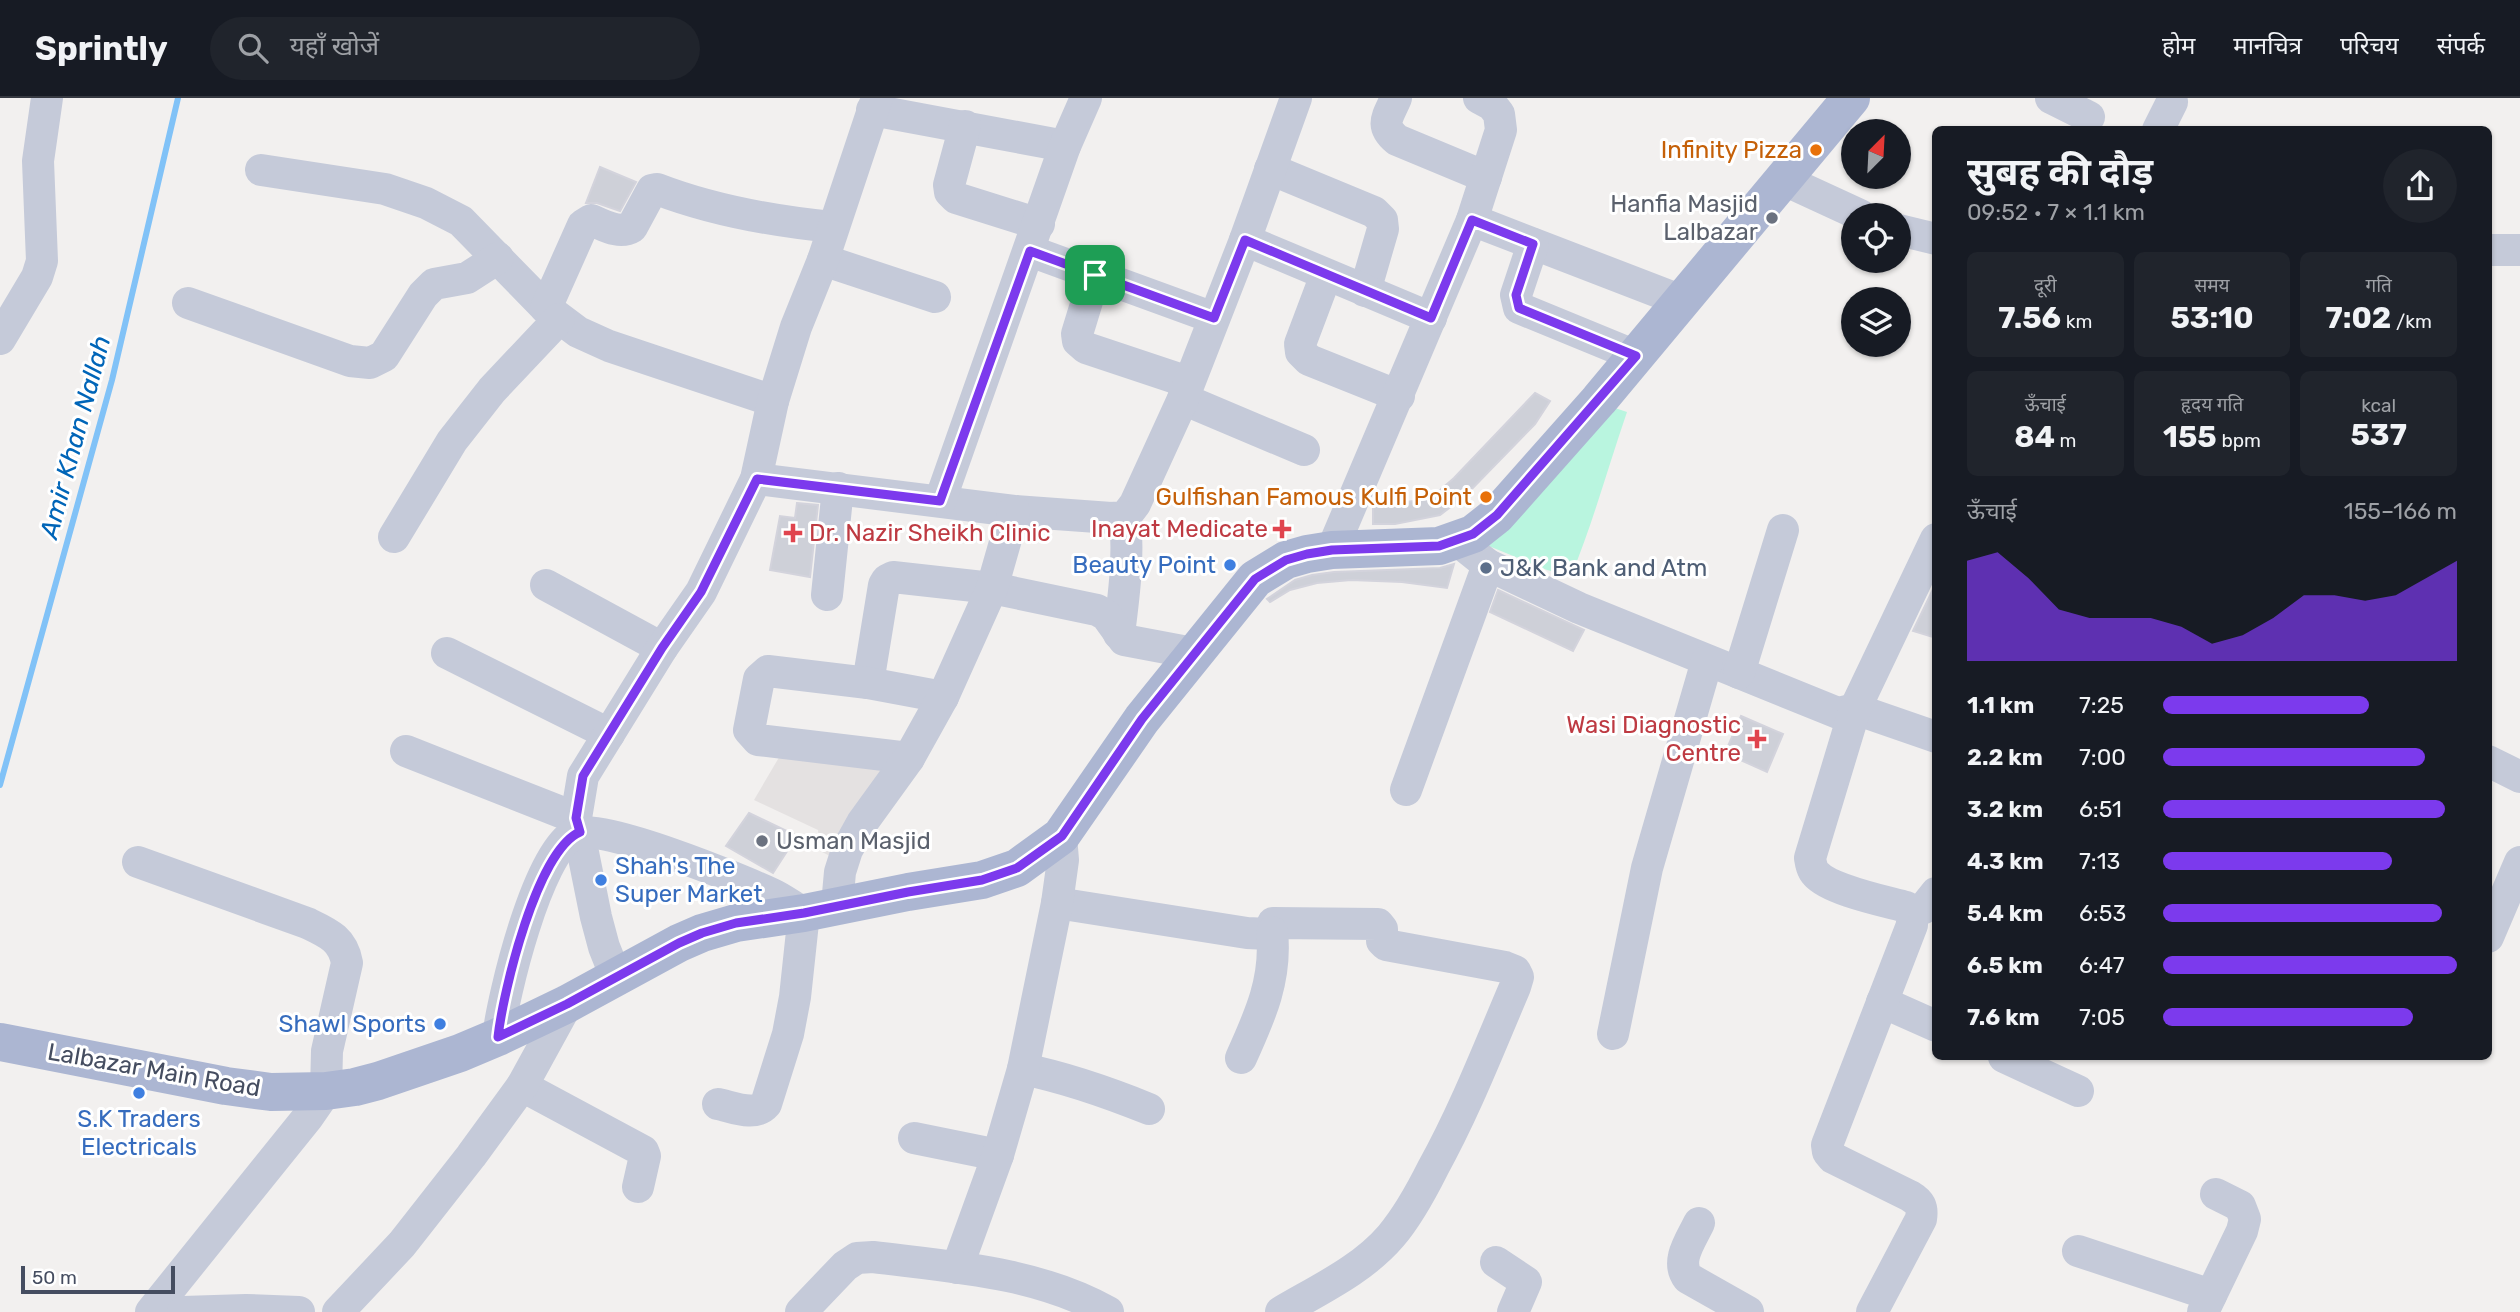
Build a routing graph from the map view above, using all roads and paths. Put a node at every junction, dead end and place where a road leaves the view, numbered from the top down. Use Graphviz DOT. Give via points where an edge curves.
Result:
graph roads {
  1 [pos="47,98"];
  2 [pos="1086,98"];
  3 [pos="1396,98"];
  4 [pos="1479,98"];
  5 [pos="1514,98"];
  6 [pos="1852,98"];
  7 [pos="2051,98"];
  8 [pos="1290,100"];
  9 [pos="874,104"];
  10 [pos="2089,117"];
  11 [pos="965,126"];
  12 [pos="1501,130"];
  13 [pos="1065,146"];
  14 [pos="1270,169"];
  15 [pos="261,170"];
  16 [pos="1486,177"];
  17 [pos="1784,180"];
  18 [pos="1841,206"];
  19 [pos="1472,220"];
  20 [pos="832,227"];
  21 [pos="1911,233"];
  22 [pos="1034,237"];
  23 [pos="1932,238"];
  24 [pos="1245,240"];
  25 [pos="1533,244"];
  26 [pos="2492,250"];
  27 [pos="2520,250"];
  28 [pos="498,258"];
  29 [pos="823,260"];
  30 [pos="1095,275"];
  31 [pos="1326,275"];
  32 [pos="1365,291"];
  33 [pos="935,297"];
  34 [pos="1682,301"];
  35 [pos="188,303"];
  36 [pos="553,313"];
  37 [pos="1214,318"];
  38 [pos="1431,318"];
  39 [pos="0,339"];
  40 [pos="1636,356"];
  41 [pos="1186,391"];
  42 [pos="1399,396"];
  43 [pos="773,401"];
  44 [pos="1304,450"];
  45 [pos="757,479"];
  46 [pos="838,488"];
  47 [pos="940,501"];
  48 [pos="1014,511"];
  49 [pos="1125,517"];
  50 [pos="1783,530"];
  51 [pos="394,537"];
  52 [pos="1458,541"];
  53 [pos="1932,546"];
  54 [pos="1332,550"];
  55 [pos="1488,565"];
  56 [pos="546,584"];
  57 [pos="992,588"];
  58 [pos="827,595"];
  59 [pos="1119,634"];
  60 [pos="662,648"];
  61 [pos="447,653"];
  62 [pos="1193,653"];
  63 [pos="1707,661"];
  64 [pos="1739,673"];
  65 [pos="869,683"];
  66 [pos="943,696"];
  67 [pos="1855,709"];
  68 [pos="609,734"];
  69 [pos="1932,736"];
  70 [pos="406,751"];
  71 [pos="909,758"];
  72 [pos="2492,763"];
  73 [pos="2520,777"];
  74 [pos="1406,790"];
  75 [pos="578,825"];
  76 [pos="1062,836"];
  77 [pos="138,862"];
  78 [pos="2520,862"];
  79 [pos="1057,903"];
  80 [pos="1924,903"];
  81 [pos="820,909"];
  82 [pos="2492,928"];
  83 [pos="1272,932"];
  84 [pos="616,976"];
  85 [pos="1882,1002"];
  86 [pos="567,1004"];
  87 [pos="1932,1024"];
  88 [pos="1613,1034"];
  89 [pos="498,1037"];
  90 [pos="0,1042"];
  91 [pos="1241,1058"];
  92 [pos="2011,1060"];
  93 [pos="1023,1069"];
  94 [pos="522,1086"];
  95 [pos="326,1091"];
  96 [pos="2078,1091"];
  97 [pos="718,1104"];
  98 [pos="1149,1109"];
  99 [pos="914,1138"];
  100 [pos="998,1155"];
  101 [pos="638,1187"];
  102 [pos="2216,1194"];
  103 [pos="1699,1223"];
  104 [pos="2078,1251"];
  105 [pos="1496,1262"];
  106 [pos="957,1268"];
  107 [pos="1051,1300"];
  108 [pos="2207,1304"];
  109 [pos="246,1311"];
  110 [pos="151,1312"];
  111 [pos="183,1312"];
  112 [pos="299,1312"];
  113 [pos="338,1312"];
  114 [pos="802,1312"];
  115 [pos="1108,1312"];
  116 [pos="1281,1312"];
  117 [pos="1513,1312"];
  118 [pos="1748,1312"];
  119 [pos="1872,1312"];
  1 -- 39 [label="street" via="38,161 42,261"];
  2 -- 13 [label="street"];
  3 -- 16 [label="street" via="1385,125 1397,140"];
  4 -- 12 [label="street" via="1499,114"];
  5 -- 12 [label="street"];
  6 -- 17 [label="main road, Lalbazar Main Road"];
  7 -- 10 [label="street"];
  8 -- 14 [label="street"];
  9 -- 11 [label="street"];
  9 -- 20 [label="street"];
  11 -- 13 [label="street"];
  11 -- 22 [label="street" via="950,191"];
  12 -- 16 [label="street"];
  13 -- 22 [label="street"];
  14 -- 24 [label="street"];
  14 -- 32 [label="street" via="1374,212 1382,220"];
  15 -- 28 [label="street" via="385,189 426,203 461,221"];
  16 -- 19 [label="street"];
  17 -- 18 [label="street"];
  17 -- 34 [label="main road, Lalbazar Main Road"];
  19 -- 25 [label="street"];
  19 -- 38 [label="street"];
  20 -- 29 [label="street"];
  20 -- 36 [label="street" via="736,214 652,190 632,227 620,230 591,220 583,225"];
  21 -- 23 [label="street"];
  22 -- 30 [label="street"];
  22 -- 47 [label="street"];
  24 -- 31 [label="street"];
  24 -- 37 [label="street"];
  25 -- 34 [label="street"];
  25 -- 40 [label="street" via="1516,295 1519,308"];
  26 -- 27 [label="street"];
  28 -- 35 [label="street" via="467,278 434,284 384,356 370,363 350,361"];
  28 -- 36 [label="street"];
  29 -- 33 [label="street"];
  29 -- 43 [label="street"];
  30 -- 37 [label="street"];
  30 -- 41 [label="street" via="1078,341"];
  31 -- 32 [label="street"];
  31 -- 42 [label="street" via="1301,352 1309,360"];
  32 -- 38 [label="street"];
  34 -- 40 [label="main road, Lalbazar Main Road"];
  36 -- 43 [label="street" via="609,346"];
  36 -- 51 [label="street" via="452,441"];
  37 -- 41 [label="street"];
  38 -- 42 [label="street"];
  40 -- 52 [label="main road, Lalbazar Main Road" via="1497,515"];
  41 -- 44 [label="street"];
  41 -- 49 [label="street"];
  42 -- 54 [label="street"];
  43 -- 45 [label="street"];
  45 -- 46 [label="street"];
  45 -- 60 [label="street" via="701,592"];
  46 -- 47 [label="street"];
  46 -- 58 [label="street"];
  47 -- 48 [label="street"];
  48 -- 49 [label="street"];
  48 -- 57 [label="street"];
  49 -- 59 [label="street" via="1127,570"];
  50 -- 64 [label="street"];
  52 -- 54 [label="main road, Lalbazar Main Road" via="1439,546"];
  52 -- 55 [label="street"];
  53 -- 67 [label="street"];
  54 -- 62 [label="main road, Lalbazar Main Road" via="1286,560 1255,579"];
  55 -- 63 [label="street"];
  55 -- 74 [label="street"];
  56 -- 60 [label="street"];
  57 -- 59 [label="street" via="1097,610"];
  57 -- 65 [label="street" via="887,580"];
  57 -- 66 [label="street"];
  59 -- 62 [label="street" via="1132,643"];
  60 -- 68 [label="street"];
  61 -- 68 [label="street"];
  62 -- 76 [label="main road, Lalbazar Main Road"];
  63 -- 64 [label="street"];
  63 -- 88 [label="street" via="1647,868"];
  64 -- 67 [label="street" via="1838,713"];
  65 -- 66 [label="street"];
  65 -- 71 [label="street" via="768,671 759,679 749,730 758,740"];
  66 -- 71 [label="street"];
  67 -- 69 [label="street"];
  67 -- 80 [label="street" via="1812,847 1811,867 1816,876 1849,891 1906,907"];
  68 -- 75 [label="street" via="583,776"];
  70 -- 75 [label="street"];
  71 -- 81 [label="street" via="862,823"];
  72 -- 73 [label="street"];
  75 -- 81 [label="street"];
  75 -- 84 [label="street" via="596,917"];
  75 -- 89 [label="street" via="535,895 510,976"];
  76 -- 79 [label="street"];
  76 -- 81 [label="main road, Lalbazar Main Road" via="1017,868 982,880"];
  77 -- 95 [label="street" via="307,923 332,935 345,950 347,963 327,1051"];
  78 -- 82 [label="street"];
  79 -- 83 [label="street" via="1247,933"];
  79 -- 93 [label="street"];
  80 -- 85 [label="street"];
  81 -- 84 [label="main road, Lalbazar Main Road" via="702,933"];
  81 -- 97 [label="street" via="766,1104 755,1112"];
  83 -- 91 [label="street" via="1269,989"];
  83 -- 116 [label="street" via="1273,923 1378,924 1386,945 1505,967 1518,977 1452,1134 1409,1211 1390,1237 1351,1271"];
  84 -- 86 [label="main road, Lalbazar Main Road"];
  85 -- 87 [label="street"];
  85 -- 119 [label="street" via="1827,1145 1833,1158 1910,1196 1922,1210"];
  86 -- 89 [label="main road, Lalbazar Main Road"];
  86 -- 94 [label="street"];
  89 -- 95 [label="main road, Lalbazar Main Road" via="378,1081"];
  90 -- 95 [label="main road, Lalbazar Main Road" via="226,1086"];
  92 -- 96 [label="street"];
  93 -- 98 [label="street" via="1095,1087"];
  93 -- 100 [label="street"];
  94 -- 101 [label="street" via="643,1151"];
  94 -- 113 [label="street" via="402,1244"];
  95 -- 110 [label="street"];
  99 -- 100 [label="street"];
  100 -- 106 [label="street"];
  102 -- 108 [label="street" via="2240,1206 2245,1219"];
  103 -- 118 [label="street" via="1682,1270 1688,1278"];
  104 -- 108 [label="street"];
  105 -- 117 [label="street" via="1526,1282"];
  106 -- 107 [label="street" via="1026,1279"];
  106 -- 114 [label="street" via="857,1258"];
  107 -- 115 [label="street"];
  109 -- 111 [label="street"];
  109 -- 112 [label="street"];
}
